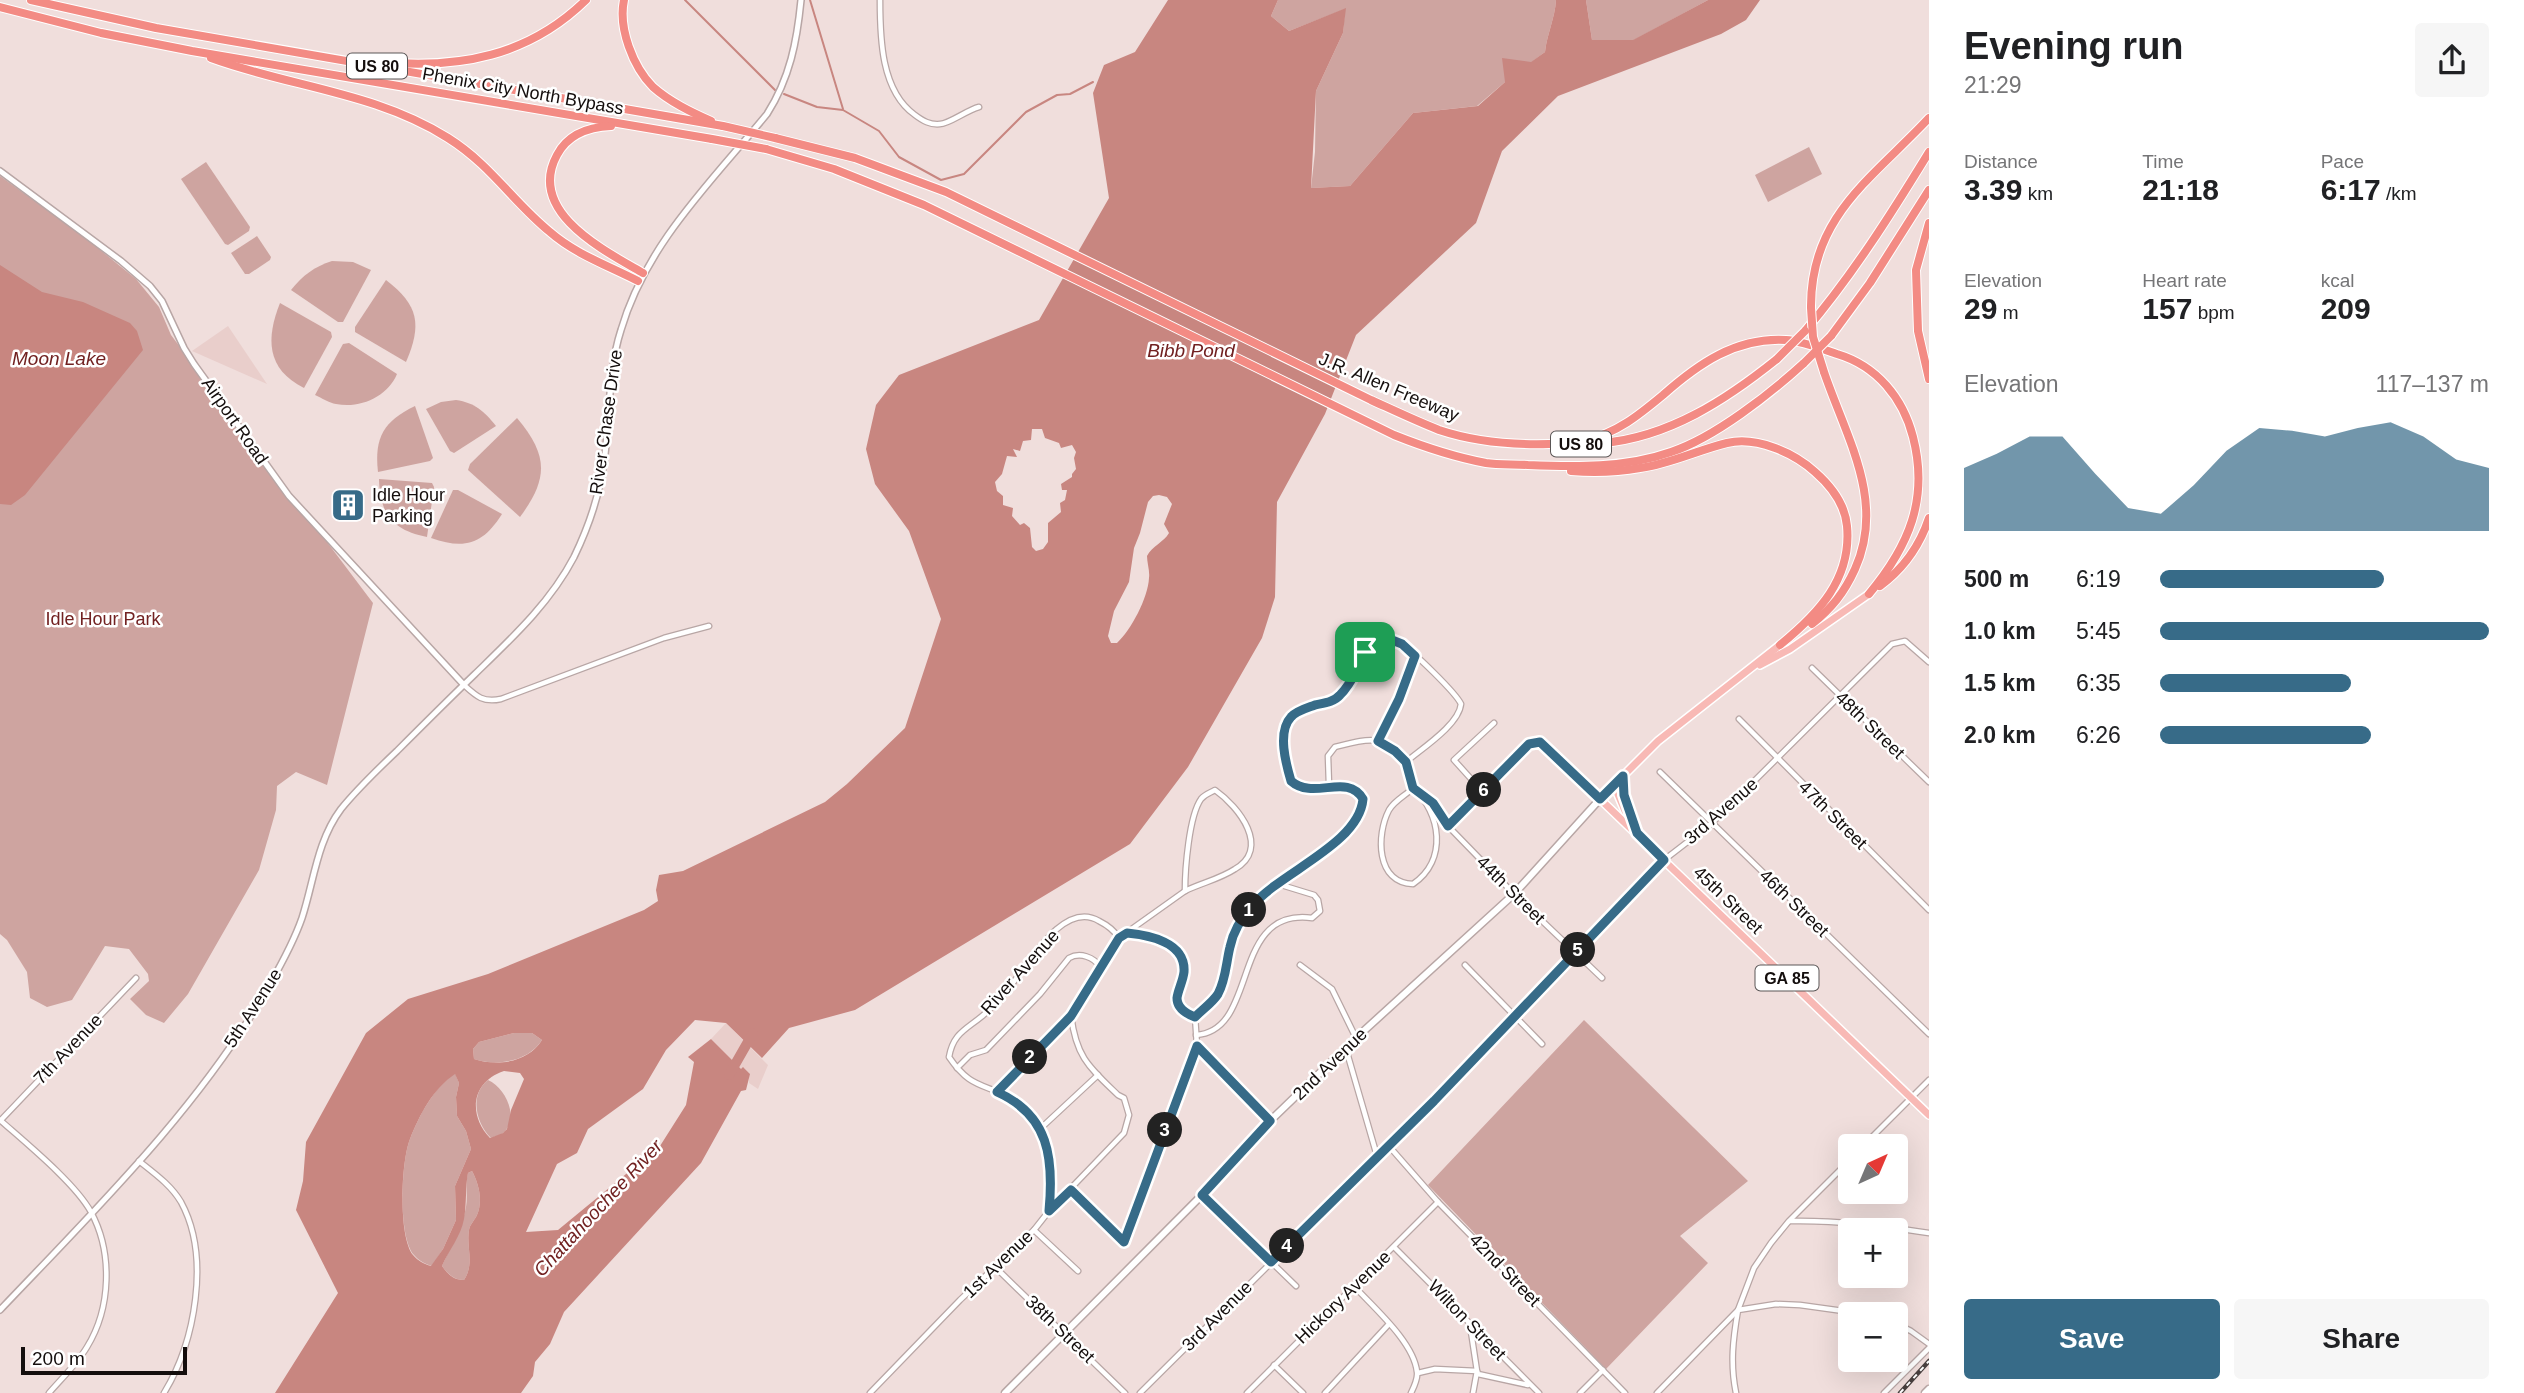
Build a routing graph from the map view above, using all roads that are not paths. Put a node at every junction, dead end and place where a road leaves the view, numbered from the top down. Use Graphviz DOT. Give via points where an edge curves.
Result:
graph roads {
  1 [pos="31,0"];
  2 [pos="586,0"];
  3 [pos="624,0"];
  4 [pos="801,0"];
  5 [pos="880,0"];
  6 [pos="0,7"];
  7 [pos="192,51"];
  8 [pos="324,57"];
  9 [pos="979,107"];
  10 [pos="1929,118"];
  11 [pos="624,124"];
  12 [pos="723,126"];
  13 [pos="1929,152"];
  14 [pos="0,171"];
  15 [pos="1929,190"];
  16 [pos="1929,223"];
  17 [pos="1033,234"];
  18 [pos="641,277"];
  19 [pos="1929,380"];
  20 [pos="1558,444"];
  21 [pos="1488,463"];
  22 [pos="1929,518"];
  23 [pos="1869,594"];
  24 [pos="709,626"];
  25 [pos="1780,645"];
  26 [pos="1415,656"];
  27 [pos="1929,662"];
  28 [pos="1812,668"];
  29 [pos="1744,674"];
  30 [pos="464,685"];
  31 [pos="1840,695"];
  32 [pos="1739,719"];
  33 [pos="1494,723"];
  34 [pos="1378,741"];
  35 [pos="1777,760"];
  36 [pos="1406,762"];
  37 [pos="1660,772"];
  38 [pos="1623,776"];
  39 [pos="1929,782"];
  40 [pos="1614,785"];
  41 [pos="1329,786"];
  42 [pos="1413,788"];
  43 [pos="1482,791"];
  44 [pos="1425,799"];
  45 [pos="1600,799"];
  46 [pos="1633,823"];
  47 [pos="1712,823"];
  48 [pos="1448,826"];
  49 [pos="1637,833"];
  50 [pos="1664,860"];
  51 [pos="1278,884"];
  52 [pos="1185,891"];
  53 [pos="1514,894"];
  54 [pos="1929,910"];
  55 [pos="1127,933"];
  56 [pos="1119,938"];
  57 [pos="1576,952"];
  58 [pos="1300,965"];
  59 [pos="1465,965"];
  60 [pos="1100,967"];
  61 [pos="136,978"];
  62 [pos="1602,978"];
  63 [pos="1071,1016"];
  64 [pos="1513,1016"];
  65 [pos="1195,1017"];
  66 [pos="1929,1034"];
  67 [pos="1196,1035"];
  68 [pos="1356,1038"];
  69 [pos="1542,1044"];
  70 [pos="1197,1046"];
  71 [pos="1346,1049"];
  72 [pos="957,1068"];
  73 [pos="1098,1075"];
  74 [pos="1929,1080"];
  75 [pos="997,1092"];
  76 [pos="1911,1098"];
  77 [pos="1929,1115"];
  78 [pos="0,1120"];
  79 [pos="1270,1121"];
  80 [pos="1041,1128"];
  81 [pos="1875,1134"];
  82 [pos="1388,1145"];
  83 [pos="1377,1156"];
  84 [pos="139,1161"];
  85 [pos="1838,1172"];
  86 [pos="1071,1190"];
  87 [pos="1202,1195"];
  88 [pos="1438,1202"];
  89 [pos="1049,1211"];
  90 [pos="92,1213"];
  91 [pos="1789,1221"];
  92 [pos="1034,1230"];
  93 [pos="1929,1233"];
  94 [pos="1394,1247"];
  95 [pos="1271,1262"];
  96 [pos="994,1266"];
  97 [pos="1078,1271"];
  98 [pos="1296,1286"];
  99 [pos="1354,1286"];
  100 [pos="0,1310"];
  101 [pos="1738,1310"];
  102 [pos="1838,1311"];
  103 [pos="1470,1323"];
  104 [pos="1389,1324"];
  105 [pos="1908,1332"];
  106 [pos="1064,1333"];
  107 [pos="1929,1346"];
  108 [pos="1274,1365"];
  109 [pos="1603,1370"];
  110 [pos="1477,1371"];
  111 [pos="1418,1373"];
  112 [pos="1531,1385"];
  113 [pos="1929,1389"];
  114 [pos="49,1393"];
  115 [pos="164,1393"];
  116 [pos="870,1393"];
  117 [pos="1005,1393"];
  118 [pos="1125,1393"];
  119 [pos="1140,1393"];
  120 [pos="1247,1393"];
  121 [pos="1303,1393"];
  122 [pos="1325,1393"];
  123 [pos="1411,1393"];
  124 [pos="1473,1393"];
  125 [pos="1539,1393"];
  126 [pos="1580,1393"];
  127 [pos="1625,1393"];
  128 [pos="1657,1393"];
  129 [pos="1737,1393"];
  130 [pos="1884,1393"];
  131 [pos="1925,1393"];
  1 -- 8 [label="highway, Phenix City North Bypass / US 80" via="124,22"];
  2 -- 8 [label="highway" via="536,38 473,61 429,65"];
  3 -- 12 [label="highway" via="623,32 652,86 683,108"];
  4 -- 18 [label="street, River Chase Drive" via="797,44 776,100 673,228"];
  5 -- 9 [label="street" via="882,42 892,88 907,109 926,123 942,125"];
  6 -- 7 [label="highway, Phenix City North Bypass / US 80"];
  7 -- 11 [label="highway, Phenix City North Bypass / US 80"];
  7 -- 18 [label="highway" via="368,101 421,123 483,164 550,232 575,250"];
  8 -- 12 [label="highway, Phenix City North Bypass / US 80"];
  10 -- 25 [label="highway, bridge" via="1870,175 1839,213 1821,253 1812,291 1813,337 1862,476 1867,534 1837,602"];
  11 -- 18 [label="highway" via="588,129 567,141 555,158 551,186 558,207 578,231"];
  11 -- 21 [label="highway, Phenix City North Bypass / US 80, bridge" via="766,149 895,192 1361,420 1435,451"];
  12 -- 17 [label="highway, Phenix City North Bypass / US 80, bridge" via="844,155 916,179"];
  13 -- 20 [label="highway, J.R. Allen Freeway / US 80, bridge" via="1844,281 1805,331 1741,388 1704,411 1633,438"];
  14 -- 30 [label="street, Airport Road" via="150,286 194,364 289,496"];
  15 -- 21 [label="highway, US 80, bridge" via="1831,335 1773,391 1713,431 1672,452 1632,461 1577,467"];
  16 -- 19 [label="highway" via="1916,270 1918,331"];
  17 -- 20 [label="highway, J.R. Allen Freeway / US 80" via="1439,430 1512,444"];
  18 -- 30 [label="street, River Chase Drive" via="620,332 602,474 589,524 552,592"];
  20 -- 23 [label="highway" via="1616,430 1701,364 1746,344 1787,340 1854,361 1881,380 1902,406 1915,445 1919,478 1910,528 1893,563"];
  21 -- 25 [label="highway" via="1587,472 1642,468 1737,442 1761,445 1800,460 1840,501 1847,525 1846,558 1829,598"];
  22 -- 23 [label="highway" via="1905,564"];
  23 -- 29 [label="main road" via="1790,649"];
  24 -- 30 [label="street" via="490,702"];
  25 -- 29 [label="main road"];
  26 -- 34 [label="street"];
  26 -- 36 [label="street" via="1459,699 1460,712"];
  26 -- 41 [label="street" via="1402,644 1387,638 1376,640 1340,696 1290,717 1284,737 1291,781 1303,789"];
  27 -- 31 [label="street, 3rd Avenue" via="1905,641 1892,644"];
  28 -- 31 [label="street, 48th Street"];
  29 -- 38 [label="main road" via="1658,741"];
  30 -- 84 [label="street, 5th Avenue" via="341,810 323,844 302,918 268,988 202,1084"];
  31 -- 35 [label="street, 3rd Avenue"];
  31 -- 39 [label="street, 48th Street"];
  32 -- 35 [label="street, 47th Street"];
  33 -- 43 [label="street" via="1454,760"];
  34 -- 36 [label="street"];
  34 -- 41 [label="street" via="1335,747 1328,756"];
  35 -- 47 [label="street, 3rd Avenue"];
  35 -- 54 [label="street, 47th Street"];
  36 -- 42 [label="street"];
  37 -- 47 [label="street, 46th Street"];
  38 -- 40 [label="main road"];
  38 -- 46 [label="main road"];
  40 -- 45 [label="main road"];
  40 -- 46 [label="main road"];
  41 -- 51 [label="street" via="1360,794 1363,804 1353,826"];
  42 -- 44 [label="street"];
  42 -- 44 [label="street" via="1389,811 1380,848 1385,868 1404,884 1413,884 1426,872 1438,845 1438,831"];
  43 -- 45 [label="street, 45th Street" via="1529,744 1540,742"];
  43 -- 48 [label="street"];
  44 -- 48 [label="street, 44th Street"];
  45 -- 49 [label="main road, 45th Street / GA 85"];
  45 -- 53 [label="main road, 2nd Avenue"];
  46 -- 49 [label="main road"];
  47 -- 50 [label="street, 3rd Avenue"];
  47 -- 66 [label="street, 46th Street"];
  48 -- 53 [label="street, 44th Street"];
  49 -- 50 [label="main road, 45th Street / GA 85"];
  50 -- 57 [label="street, 3rd Avenue"];
  50 -- 76 [label="main road, 45th Street / GA 85"];
  51 -- 65 [label="street" via="1252,905 1240,924 1217,996"];
  51 -- 67 [label="street" via="1314,895 1320,911 1312,918 1287,918 1271,928 1250,960 1241,993 1219,1026 1211,1033"];
  52 -- 52 [label="street" via="1237,868 1252,843 1237,810 1215,790 1200,800 1189,836"];
  52 -- 55 [label="street"];
  53 -- 57 [label="street, 44th Street"];
  53 -- 68 [label="main road, 2nd Avenue"];
  55 -- 56 [label="street"];
  55 -- 65 [label="street" via="1151,935 1178,953 1184,968 1178,1004"];
  56 -- 60 [label="street"];
  56 -- 72 [label="street, River Avenue" via="1094,918 1083,917 1049,935 1007,991 959,1032 949,1057"];
  57 -- 62 [label="street, 44th Street"];
  57 -- 64 [label="street, 3rd Avenue"];
  58 -- 68 [label="street" via="1332,989"];
  59 -- 64 [label="street"];
  60 -- 63 [label="street"];
  60 -- 72 [label="street" via="1083,956 1069,958 986,1050 970,1055"];
  61 -- 78 [label="street, 7th Avenue"];
  63 -- 73 [label="street" via="1083,1059"];
  63 -- 75 [label="street"];
  64 -- 69 [label="street"];
  64 -- 82 [label="street, 3rd Avenue"];
  65 -- 67 [label="street"];
  67 -- 70 [label="street"];
  68 -- 71 [label="main road, 2nd Avenue"];
  70 -- 79 [label="street"];
  70 -- 86 [label="street" via="1124,1242"];
  71 -- 79 [label="main road, 2nd Avenue"];
  71 -- 83 [label="street"];
  72 -- 75 [label="street" via="973,1084"];
  73 -- 80 [label="street"];
  73 -- 86 [label="street, 1st Avenue" via="1124,1098 1129,1115 1124,1133"];
  74 -- 76 [label="street"];
  75 -- 80 [label="street" via="1026,1109"];
  76 -- 77 [label="main road, 45th Street / GA 85"];
  76 -- 81 [label="street"];
  78 -- 90 [label="street" via="74,1189"];
  79 -- 87 [label="main road, 2nd Avenue"];
  80 -- 89 [label="street" via="1050,1177"];
  82 -- 83 [label="street, 3rd Avenue"];
  82 -- 88 [label="street, 42nd Street"];
  83 -- 95 [label="street, 3rd Avenue"];
  84 -- 90 [label="street, 5th Avenue"];
  84 -- 115 [label="street" via="168,1185 184,1209 194,1237 196,1279 189,1335"];
  85 -- 91 [label="street"];
  86 -- 89 [label="street, 1st Avenue"];
  87 -- 95 [label="street"];
  87 -- 106 [label="main road, 2nd Avenue"];
  88 -- 94 [label="street, Hickory Avenue"];
  88 -- 109 [label="street, 42nd Street"];
  89 -- 92 [label="street, 1st Avenue"];
  90 -- 100 [label="street, 5th Avenue"];
  90 -- 114 [label="street" via="106,1269 102,1309 88,1345"];
  91 -- 93 [label="street" via="1877,1224"];
  91 -- 101 [label="street" via="1754,1268"];
  92 -- 96 [label="street, 1st Avenue"];
  92 -- 97 [label="street"];
  94 -- 99 [label="street, Hickory Avenue"];
  94 -- 103 [label="street, Wilton Street"];
  95 -- 98 [label="street"];
  95 -- 119 [label="street, 3rd Avenue"];
  96 -- 106 [label="street, 38th Street"];
  96 -- 116 [label="street, 1st Avenue"];
  99 -- 104 [label="street"];
  99 -- 108 [label="street, Hickory Avenue"];
  101 -- 102 [label="street" via="1776,1304"];
  101 -- 128 [label="street"];
  101 -- 129 [label="street" via="1731,1355"];
  103 -- 110 [label="street"];
  103 -- 112 [label="street, Wilton Street"];
  104 -- 111 [label="street"];
  104 -- 122 [label="street"];
  105 -- 107 [label="street"];
  106 -- 117 [label="main road, 2nd Avenue"];
  106 -- 118 [label="street, 38th Street"];
  107 -- 130 [label="street"];
  108 -- 120 [label="street, Hickory Avenue"];
  108 -- 121 [label="street"];
  109 -- 126 [label="street"];
  109 -- 127 [label="street, 42nd Street"];
  110 -- 111 [label="street"];
  110 -- 112 [label="street"];
  110 -- 124 [label="street"];
  111 -- 123 [label="street"];
  112 -- 125 [label="street, Wilton Street"];
  113 -- 131 [label="main road"];
}
